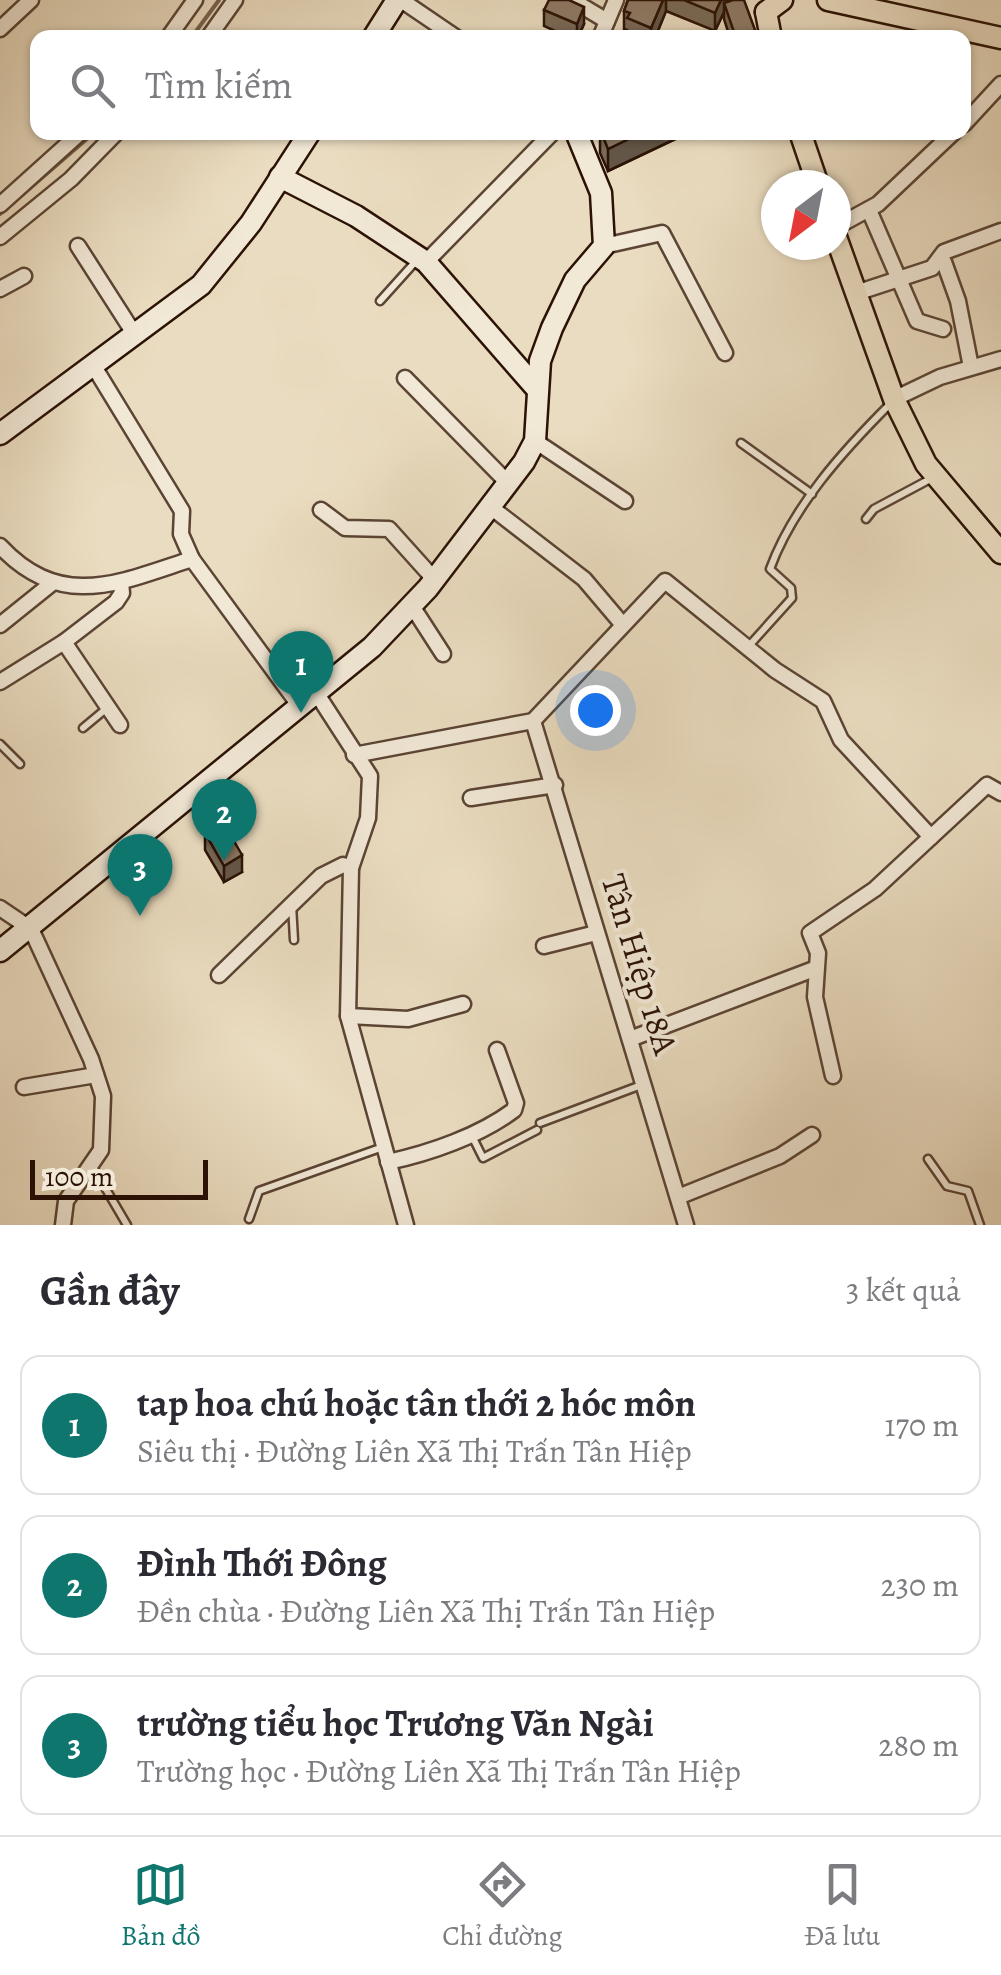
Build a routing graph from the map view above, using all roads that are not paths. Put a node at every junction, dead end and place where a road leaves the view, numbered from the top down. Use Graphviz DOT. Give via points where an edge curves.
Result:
graph roads {
  1 [pos="31,0"];
  2 [pos="195,0"];
  3 [pos="234,0"];
  4 [pos="399,0"];
  5 [pos="572,0"];
  6 [pos="616,0"];
  7 [pos="828,0"];
  8 [pos="766,4"];
  9 [pos="608,22"];
  10 [pos="1,26"];
  11 [pos="174,30"];
  12 [pos="213,30"];
  13 [pos="378,30"];
  14 [pos="444,30"];
  15 [pos="604,30"];
  16 [pos="770,30"];
  17 [pos="941,30"];
  18 [pos="971,35"];
  19 [pos="1001,38"];
  20 [pos="1001,84"];
  21 [pos="971,116"];
  22 [pos="72,140"];
  23 [pos="109,140"];
  24 [pos="305,140"];
  25 [pos="544,140"];
  26 [pos="579,140"];
  27 [pos="803,140"];
  28 [pos="945,140"];
  29 [pos="813,170"];
  30 [pos="280,177"];
  31 [pos="0,205"];
  32 [pos="869,210"];
  33 [pos="851,219"];
  34 [pos="1001,231"];
  35 [pos="0,237"];
  36 [pos="78,246"];
  37 [pos="604,246"];
  38 [pos="422,260"];
  39 [pos="844,260"];
  40 [pos="938,260"];
  41 [pos="24,276"];
  42 [pos="899,279"];
  43 [pos="0,289"];
  44 [pos="856,294"];
  45 [pos="380,301"];
  46 [pos="943,329"];
  47 [pos="135,335"];
  48 [pos="725,352"];
  49 [pos="1001,359"];
  50 [pos="93,365"];
  51 [pos="971,367"];
  52 [pos="405,378"];
  53 [pos="536,388"];
  54 [pos="894,400"];
  55 [pos="0,434"];
  56 [pos="535,441"];
  57 [pos="741,443"];
  58 [pos="935,476"];
  59 [pos="507,482"];
  60 [pos="812,494"];
  61 [pos="625,501"];
  62 [pos="488,505"];
  63 [pos="321,510"];
  64 [pos="866,519"];
  65 [pos="0,546"];
  66 [pos="1001,553"];
  67 [pos="192,559"];
  68 [pos="434,580"];
  69 [pos="120,583"];
  70 [pos="51,584"];
  71 [pos="412,606"];
  72 [pos="0,625"];
  73 [pos="623,625"];
  74 [pos="64,642"];
  75 [pos="748,648"];
  76 [pos="443,654"];
  77 [pos="0,682"];
  78 [pos="318,694"];
  79 [pos="298,705"];
  80 [pos="108,707"];
  81 [pos="533,721"];
  82 [pos="120,724"];
  83 [pos="83,728"];
  84 [pos="0,744"];
  85 [pos="354,755"];
  86 [pos="20,764"];
  87 [pos="555,785"];
  88 [pos="1001,794"];
  89 [pos="471,798"];
  90 [pos="931,837"];
  91 [pos="351,868"];
  92 [pos="292,904"];
  93 [pos="0,908"];
  94 [pos="31,929"];
  95 [pos="596,933"];
  96 [pos="294,940"];
  97 [pos="544,946"];
  98 [pos="0,951"];
  99 [pos="814,969"];
  100 [pos="219,975"];
  101 [pos="463,1004"];
  102 [pos="348,1016"];
  103 [pos="630,1039"];
  104 [pos="497,1050"];
  105 [pos="96,1074"];
  106 [pos="833,1076"];
  107 [pos="645,1084"];
  108 [pos="24,1087"];
  109 [pos="470,1134"];
  110 [pos="812,1136"];
  111 [pos="386,1154"];
  112 [pos="928,1159"];
  113 [pos="93,1167"];
  114 [pos="678,1197"];
  115 [pos="249,1218"];
  116 [pos="58,1222"];
  117 [pos="127,1225"];
  118 [pos="406,1225"];
  119 [pos="686,1225"];
  120 [pos="980,1225"];
  1 -- 10 [label="street"];
  2 -- 11 [label="street"];
  3 -- 12 [label="street"];
  4 -- 13 [label="street"];
  4 -- 14 [label="street"];
  5 -- 9 [label="street"];
  6 -- 9 [label="street"];
  7 -- 17 [label="main road"];
  8 -- 16 [label="main road"];
  9 -- 15 [label="street"];
  18 -- 19 [label="main road"];
  20 -- 21 [label="street"];
  22 -- 31 [label="street"];
  23 -- 35 [label="street"];
  24 -- 30 [label="street"];
  25 -- 38 [label="street"];
  26 -- 37 [label="street" via="600,193"];
  27 -- 29 [label="main road"];
  28 -- 32 [label="street"];
  30 -- 38 [label="street"];
  30 -- 47 [label="street" via="201,286"];
  32 -- 33 [label="street"];
  32 -- 42 [label="street"];
  34 -- 40 [label="street"];
  36 -- 47 [label="street"];
  37 -- 48 [label="street" via="662,233"];
  37 -- 53 [label="street" via="562,302"];
  38 -- 45 [label="lane"];
  38 -- 53 [label="street"];
  39 -- 44 [label="main road"];
  40 -- 42 [label="street"];
  40 -- 51 [label="street" via="958,301"];
  41 -- 43 [label="street"];
  42 -- 44 [label="street"];
  42 -- 46 [label="street" via="917,322"];
  44 -- 54 [label="main road"];
  47 -- 50 [label="street"];
  49 -- 51 [label="street"];
  50 -- 55 [label="street"];
  50 -- 67 [label="street" via="182,510 181,534"];
  51 -- 54 [label="street"];
  52 -- 59 [label="street"];
  53 -- 56 [label="street"];
  54 -- 58 [label="main road"];
  54 -- 60 [label="lane"];
  56 -- 59 [label="street"];
  56 -- 61 [label="street"];
  57 -- 60 [label="lane"];
  58 -- 64 [label="lane"];
  58 -- 66 [label="main road"];
  59 -- 62 [label="street"];
  60 -- 75 [label="lane" via="770,568 791,588 792,598"];
  62 -- 68 [label="street"];
  62 -- 73 [label="street" via="584,579"];
  63 -- 68 [label="street" via="345,528 389,529"];
  65 -- 70 [label="street"];
  67 -- 69 [label="street"];
  67 -- 79 [label="street"];
  68 -- 71 [label="street"];
  69 -- 70 [label="street"];
  69 -- 74 [label="street" via="116,602"];
  70 -- 72 [label="street"];
  71 -- 76 [label="street"];
  71 -- 78 [label="street"];
  73 -- 75 [label="street" via="665,581"];
  73 -- 81 [label="street"];
  74 -- 77 [label="street"];
  74 -- 80 [label="street"];
  75 -- 90 [label="street" via="823,701 841,740"];
  78 -- 79 [label="street"];
  78 -- 85 [label="street"];
  79 -- 94 [label="street"];
  80 -- 82 [label="street"];
  80 -- 83 [label="lane"];
  81 -- 85 [label="street"];
  81 -- 87 [label="street, Tân Hiệp 18A"];
  84 -- 86 [label="lane"];
  85 -- 91 [label="street" via="370,776 368,818"];
  87 -- 89 [label="street"];
  87 -- 95 [label="street, Tân Hiệp 18A"];
  88 -- 90 [label="street" via="987,785"];
  90 -- 99 [label="street" via="875,889 810,934 818,953"];
  91 -- 92 [label="street" via="321,876"];
  91 -- 102 [label="street"];
  92 -- 96 [label="lane"];
  92 -- 100 [label="street"];
  93 -- 94 [label="street"];
  94 -- 98 [label="street"];
  94 -- 105 [label="street"];
  95 -- 97 [label="street"];
  95 -- 103 [label="street, Tân Hiệp 18A"];
  99 -- 103 [label="street"];
  99 -- 106 [label="street" via="814,998"];
  101 -- 102 [label="street" via="408,1019"];
  102 -- 111 [label="street"];
  103 -- 107 [label="street, Tân Hiệp 18A"];
  104 -- 109 [label="street" via="516,1107"];
  105 -- 108 [label="street"];
  105 -- 113 [label="street" via="102,1130"];
  107 -- 109 [label="lane" via="539,1126 483,1158"];
  107 -- 114 [label="street, Tân Hiệp 18A"];
  109 -- 111 [label="street"];
  110 -- 114 [label="street"];
  111 -- 115 [label="lane" via="258,1191"];
  111 -- 118 [label="street"];
  112 -- 120 [label="lane" via="948,1186 968,1192"];
  113 -- 116 [label="street"];
  113 -- 117 [label="lane"];
  114 -- 119 [label="street, Tân Hiệp 18A"];
}
